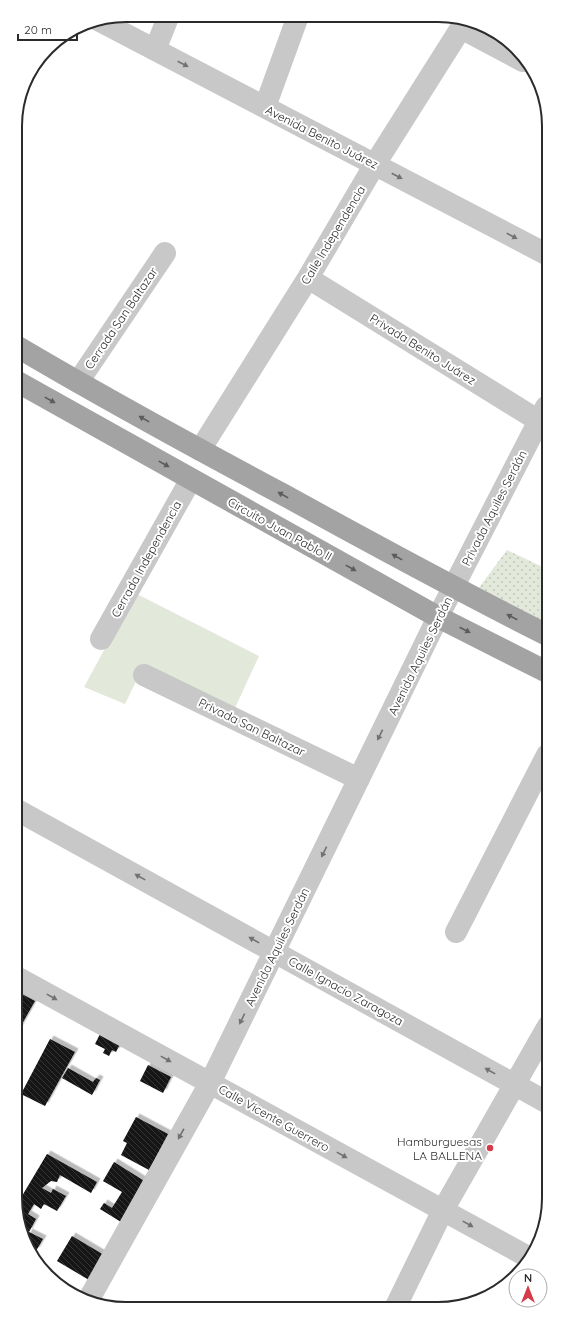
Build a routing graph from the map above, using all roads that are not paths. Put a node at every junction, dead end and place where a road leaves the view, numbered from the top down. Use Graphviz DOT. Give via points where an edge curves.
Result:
graph roads {
  1 [pos="166,22"];
  2 [pos="296,22"];
  3 [pos="106,24"];
  4 [pos="462,25"];
  5 [pos="468,27"];
  6 [pos="155,50"];
  7 [pos="516,56"];
  8 [pos="265,107"];
  9 [pos="375,164"];
  10 [pos="542,252"];
  11 [pos="164,253"];
  12 [pos="308,278"];
  13 [pos="22,349"];
  14 [pos="78,382"];
  15 [pos="22,384"];
  16 [pos="542,413"];
  17 [pos="542,416"];
  18 [pos="200,450"];
  19 [pos="191,479"];
  20 [pos="454,588"];
  21 [pos="438,617"];
  22 [pos="542,632"];
  23 [pos="101,639"];
  24 [pos="542,669"];
  25 [pos="144,675"];
  26 [pos="542,765"];
  27 [pos="359,779"];
  28 [pos="22,813"];
  29 [pos="456,932"];
  30 [pos="275,952"];
  31 [pos="22,980"];
  32 [pos="542,1037"];
  33 [pos="210,1083"];
  34 [pos="515,1084"];
  35 [pos="542,1100"];
  36 [pos="443,1210"];
  37 [pos="525,1255"];
  38 [pos="91,1295"];
  39 [pos="398,1302"];
  1 -- 6 [label="street"];
  2 -- 8 [label="street"];
  3 -- 6 [label="street, Avenida Benito Juárez"];
  4 -- 9 [label="street, Calle Independencia"];
  5 -- 7 [label="street"];
  6 -- 8 [label="street, Avenida Benito Juárez, one-way"];
  8 -- 9 [label="street, Avenida Benito Juárez"];
  9 -- 10 [label="street, Avenida Benito Juárez, one-way"];
  9 -- 12 [label="street, Calle Independencia"];
  11 -- 14 [label="street, Cerrada San Baltazar"];
  12 -- 16 [label="street, Privada Benito Juárez"];
  12 -- 18 [label="street, Calle Independencia"];
  13 -- 14 [label="main road"];
  18 -- 14 [label="main road, one-way"];
  15 -- 19 [label="main road, Circuito Juan Pablo II, one-way"];
  17 -- 20 [label="street, Privada Aquiles Serdán"];
  20 -- 18 [label="main road, one-way"];
  19 -- 21 [label="main road, Circuito Juan Pablo II, one-way"];
  19 -- 23 [label="street, Cerrada Independencia"];
  20 -- 21 [label="street, Avenida Aquiles Serdán"];
  22 -- 20 [label="main road, one-way"];
  21 -- 24 [label="main road, Circuito Juan Pablo II, one-way"];
  21 -- 27 [label="street, Avenida Aquiles Serdán, one-way"];
  25 -- 27 [label="street, Privada San Baltazar"];
  26 -- 29 [label="street"];
  27 -- 30 [label="street, Avenida Aquiles Serdán, one-way"];
  30 -- 28 [label="street, Calle Ignacio Zaragoza, one-way"];
  30 -- 33 [label="street, Avenida Aquiles Serdán, one-way"];
  34 -- 30 [label="street, Calle Ignacio Zaragoza, one-way"];
  31 -- 33 [label="street, Calle Vicente Guerrero, one-way"];
  32 -- 34 [label="street"];
  33 -- 36 [label="street, Calle Vicente Guerrero, one-way"];
  33 -- 38 [label="street, Avenida Aquiles Serdán, one-way"];
  34 -- 35 [label="street, Calle Ignacio Zaragoza"];
  34 -- 36 [label="street"];
  36 -- 37 [label="street, Calle Vicente Guerrero, one-way"];
  36 -- 39 [label="street"];
}
